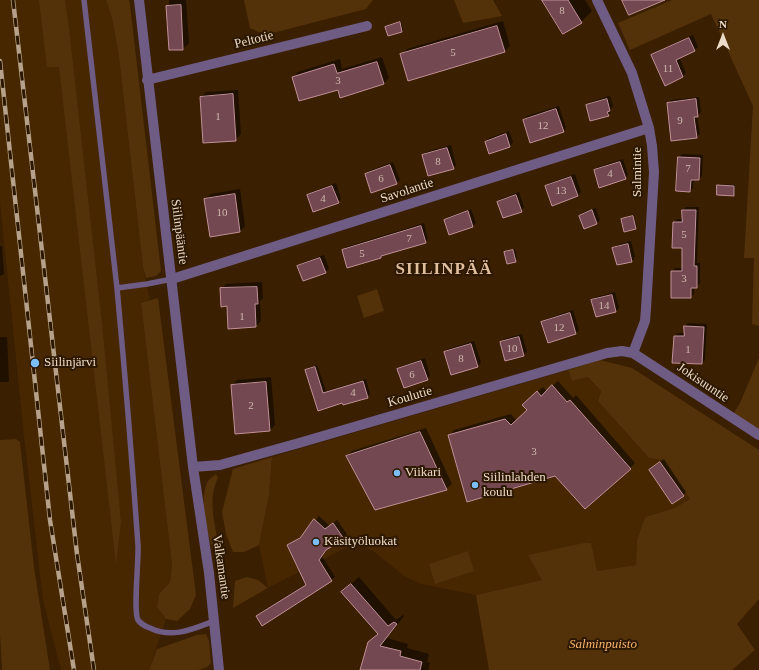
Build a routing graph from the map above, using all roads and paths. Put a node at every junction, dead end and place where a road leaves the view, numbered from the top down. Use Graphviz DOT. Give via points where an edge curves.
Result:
graph roads {
  1 [pos="84,0"];
  2 [pos="139,0"];
  3 [pos="597,0"];
  4 [pos="367,26"];
  5 [pos="147,80"];
  6 [pos="649,128"];
  7 [pos="172,279"];
  8 [pos="116,288"];
  9 [pos="633,353"];
  10 [pos="759,435"];
  11 [pos="193,467"];
  12 [pos="214,621"];
  13 [pos="219,670"];
  1 -- 8 [label="lane"];
  2 -- 5 [label="street, Siilinpääntie"];
  3 -- 6 [label="street, Salmintie" via="632,74"];
  4 -- 5 [label="street, Peltotie"];
  5 -- 7 [label="street, Siilinpääntie"];
  6 -- 7 [label="street, Savolantie"];
  6 -- 9 [label="street, Salmintie" via="654,172 646,309 645,321"];
  7 -- 8 [label="lane"];
  7 -- 11 [label="street, Siilinpääntie"];
  8 -- 12 [label="lane" via="132,448 138,556 138,620 157,632 169,634"];
  9 -- 10 [label="street, Jokisuuntie"];
  9 -- 11 [label="street, Koulutie" via="607,353 299,443 220,464"];
  11 -- 12 [label="street, Valkamantie"];
  12 -- 13 [label="street, Valkamantie"];
}
